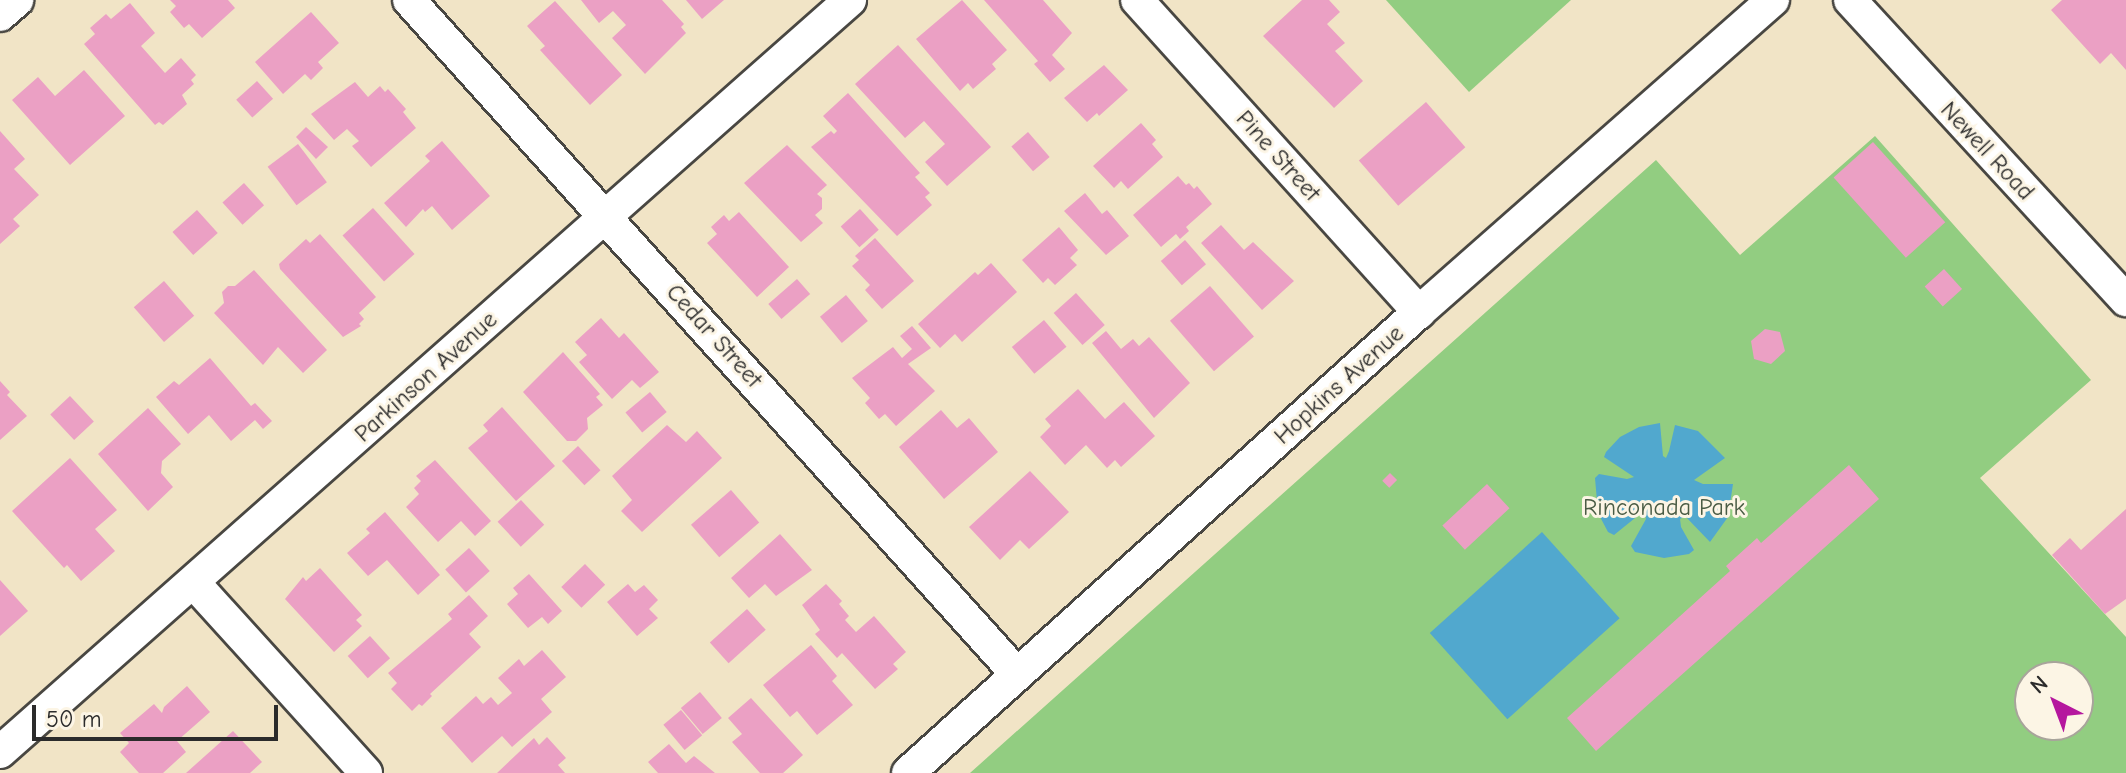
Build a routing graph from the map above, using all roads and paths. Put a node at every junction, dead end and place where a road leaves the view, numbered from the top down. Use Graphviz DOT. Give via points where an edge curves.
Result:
graph roads {
  1 [pos="17,0"];
  2 [pos="409,0"];
  3 [pos="850,0"];
  4 [pos="1137,0"];
  5 [pos="1773,0"];
  6 [pos="1850,0"];
  7 [pos="0,15"];
  8 [pos="606,215"];
  9 [pos="2126,300"];
  10 [pos="1419,312"];
  11 [pos="194,583"];
  12 [pos="1017,674"];
  13 [pos="0,752"];
  14 [pos="366,773"];
  15 [pos="908,773"];
  1 -- 7 [label="street"];
  2 -- 8 [label="street, Cedar Street"];
  3 -- 8 [label="street, Parkinson Avenue"];
  4 -- 10 [label="street, Pine Street"];
  5 -- 10 [label="street, Hopkins Avenue"];
  6 -- 9 [label="street, Newell Road"];
  8 -- 11 [label="street, Parkinson Avenue"];
  8 -- 12 [label="street, Cedar Street"];
  10 -- 12 [label="street, Hopkins Avenue"];
  11 -- 13 [label="street, Parkinson Avenue"];
  11 -- 14 [label="street"];
  12 -- 15 [label="street, Hopkins Avenue"];
}
